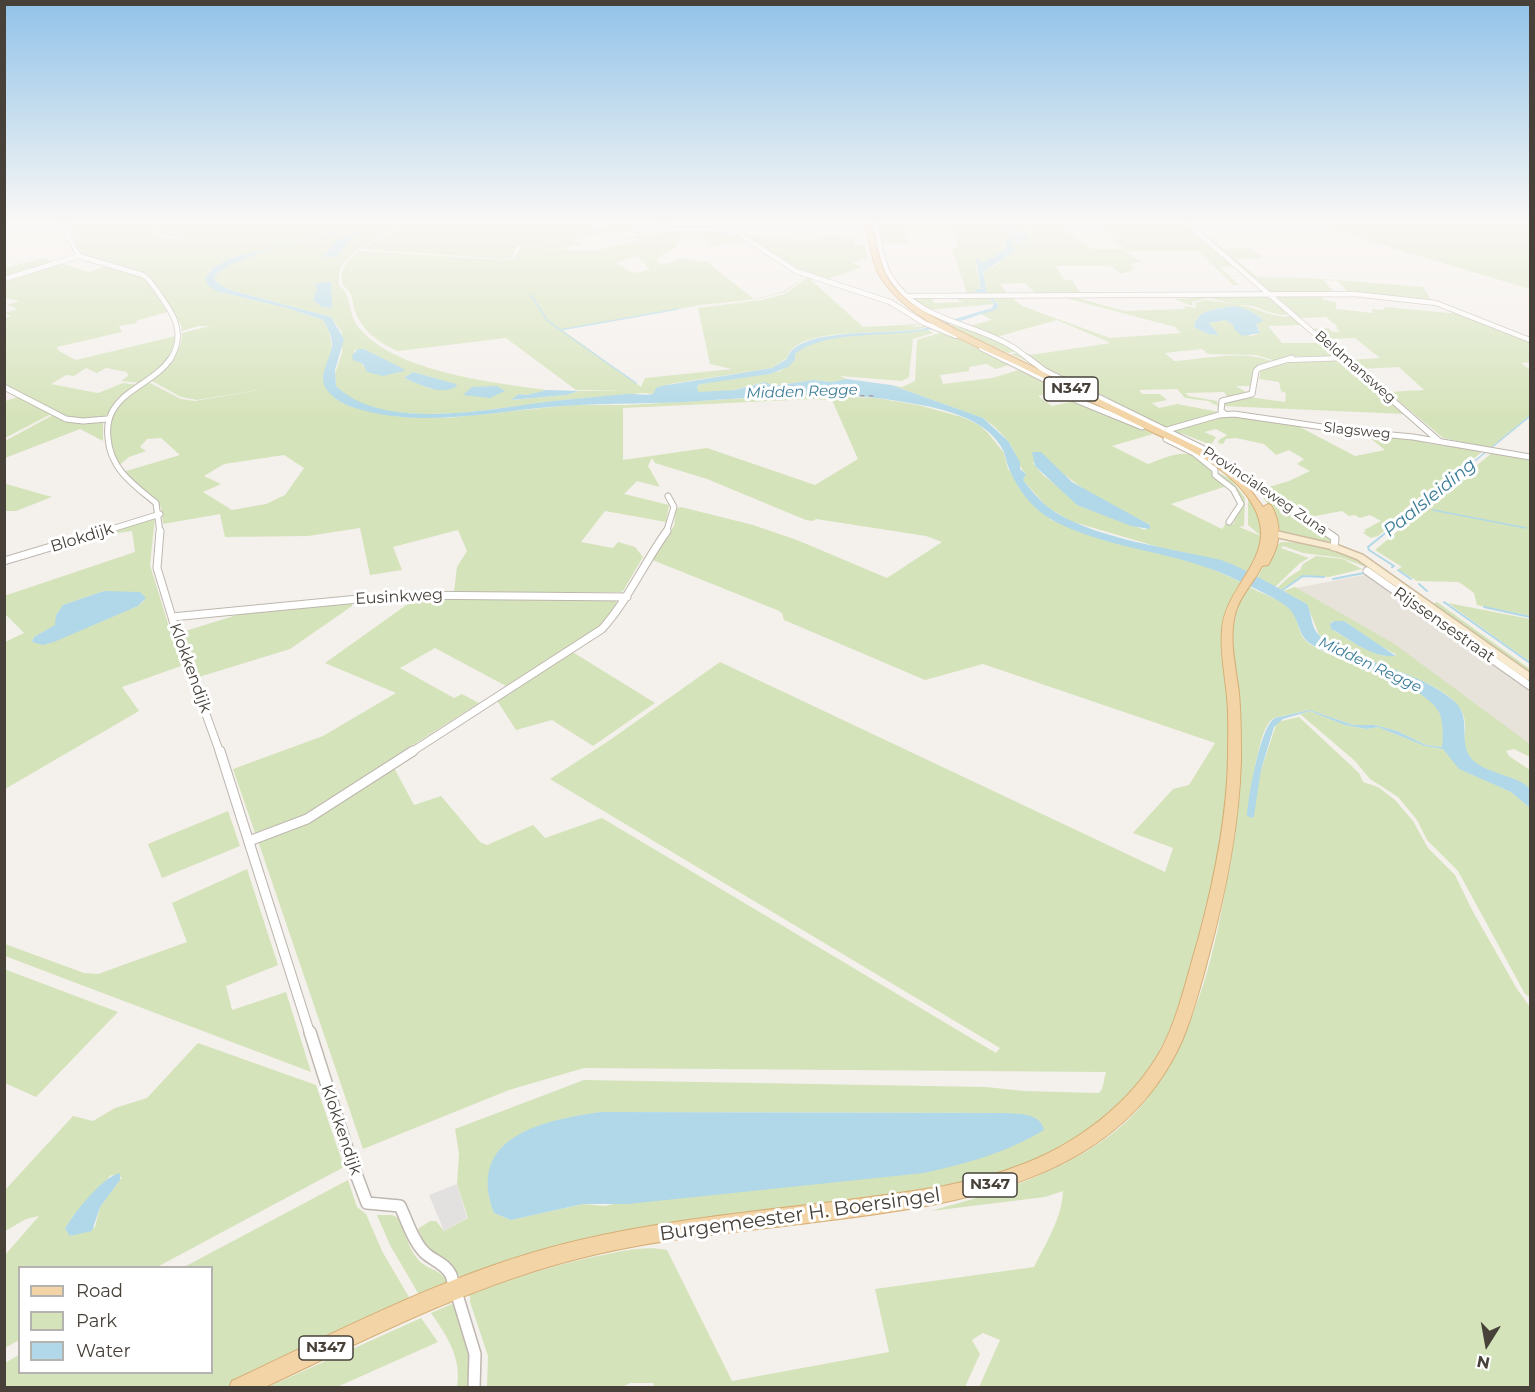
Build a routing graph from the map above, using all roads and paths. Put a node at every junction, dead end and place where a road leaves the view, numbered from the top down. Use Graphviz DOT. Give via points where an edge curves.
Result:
graph roads {
  1 [pos="155,289"];
  2 [pos="847,289"];
  3 [pos="892,289"];
  4 [pos="901,289"];
  5 [pos="1263,289"];
  6 [pos="1269,294"];
  7 [pos="907,296"];
  8 [pos="941,325"];
  9 [pos="1530,340"];
  10 [pos="1344,358"];
  11 [pos="4,387"];
  12 [pos="1225,414"];
  13 [pos="107,419"];
  14 [pos="1167,430"];
  15 [pos="1439,441"];
  16 [pos="1530,457"];
  17 [pos="1223,469"];
  18 [pos="668,496"];
  19 [pos="160,514"];
  20 [pos="1229,522"];
  21 [pos="1272,536"];
  22 [pos="1334,547"];
  23 [pos="4,561"];
  24 [pos="1378,568"];
  25 [pos="627,597"];
  26 [pos="172,617"];
  27 [pos="1530,677"];
  28 [pos="1530,686"];
  29 [pos="249,841"];
  30 [pos="456,1291"];
  31 [pos="239,1388"];
  32 [pos="474,1388"];
  1 -- 13 [label="street" via="179,331 178,342 169,360 116,405"];
  2 -- 8 [label="street, Provincialeweg Zuna" via="890,302"];
  3 -- 8 [label="main road, Provincialeweg Zuna / N347" via="907,304"];
  4 -- 7 [label="street, Provincialeweg Zuna"];
  5 -- 6 [label="street, Beldmansweg"];
  6 -- 7 [label="street"];
  6 -- 9 [label="street" via="1352,294 1431,302"];
  6 -- 10 [label="street, Beldmansweg"];
  7 -- 8 [label="street, Provincialeweg Zuna"];
  8 -- 14 [label="street, Provincialeweg Zuna" via="982,333 1011,346 1036,366"];
  8 -- 17 [label="main road, Provincialeweg Zuna / N347" via="1198,451"];
  8 -- 17 [label="street, Provincialeweg Zuna" via="1054,384 1076,400 1131,422"];
  10 -- 12 [label="street" via="1294,358 1259,368 1252,394 1222,401 1221,411"];
  10 -- 15 [label="street, Beldmansweg"];
  11 -- 13 [label="street" via="66,419"];
  12 -- 14 [label="street, Slagsweg"];
  12 -- 15 [label="street, Slagsweg"];
  13 -- 19 [label="street" via="105,436 112,460 156,503"];
  14 -- 22 [label="street, Provincialeweg Zuna" via="1214,454 1309,519 1335,538"];
  15 -- 16 [label="street, Slagsweg"];
  17 -- 20 [label="street, Provincialeweg Zuna" via="1215,475 1236,492 1241,504"];
  17 -- 21 [label="main road, Provincialeweg Zuna / N347" via="1256,500"];
  18 -- 25 [label="street" via="674,507 668,530"];
  19 -- 23 [label="street, Blokdijk"];
  19 -- 26 [label="street, Klokkendijk" via="157,568"];
  21 -- 22 [label="main road, Rijssensestraat"];
  21 -- 30 [label="main road, Burgemeester H. Boersingel / N347" via="1272,550 1242,589 1232,608 1228,630 1233,765 1226,840 1214,907 1188,1001 1167,1054 1135,1098 1113,1119 1094,1135 1038,1168 971,1190 917,1201 616,1241 555,1255"];
  22 -- 24 [label="main road, Rijssensestraat"];
  24 -- 27 [label="main road, Rijssensestraat"];
  24 -- 28 [label="street, Rijssensestraat" via="1366,571"];
  25 -- 26 [label="street, Eusinkweg" via="417,595"];
  25 -- 29 [label="street" via="609,623 595,634 307,819"];
  26 -- 29 [label="street, Klokkendijk"];
  29 -- 30 [label="street, Klokkendijk" via="367,1203 400,1206 418,1244 448,1269"];
  30 -- 31 [label="main road, Burgemeester H. Boersingel / N347"];
  30 -- 32 [label="street" via="476,1354"];
}
